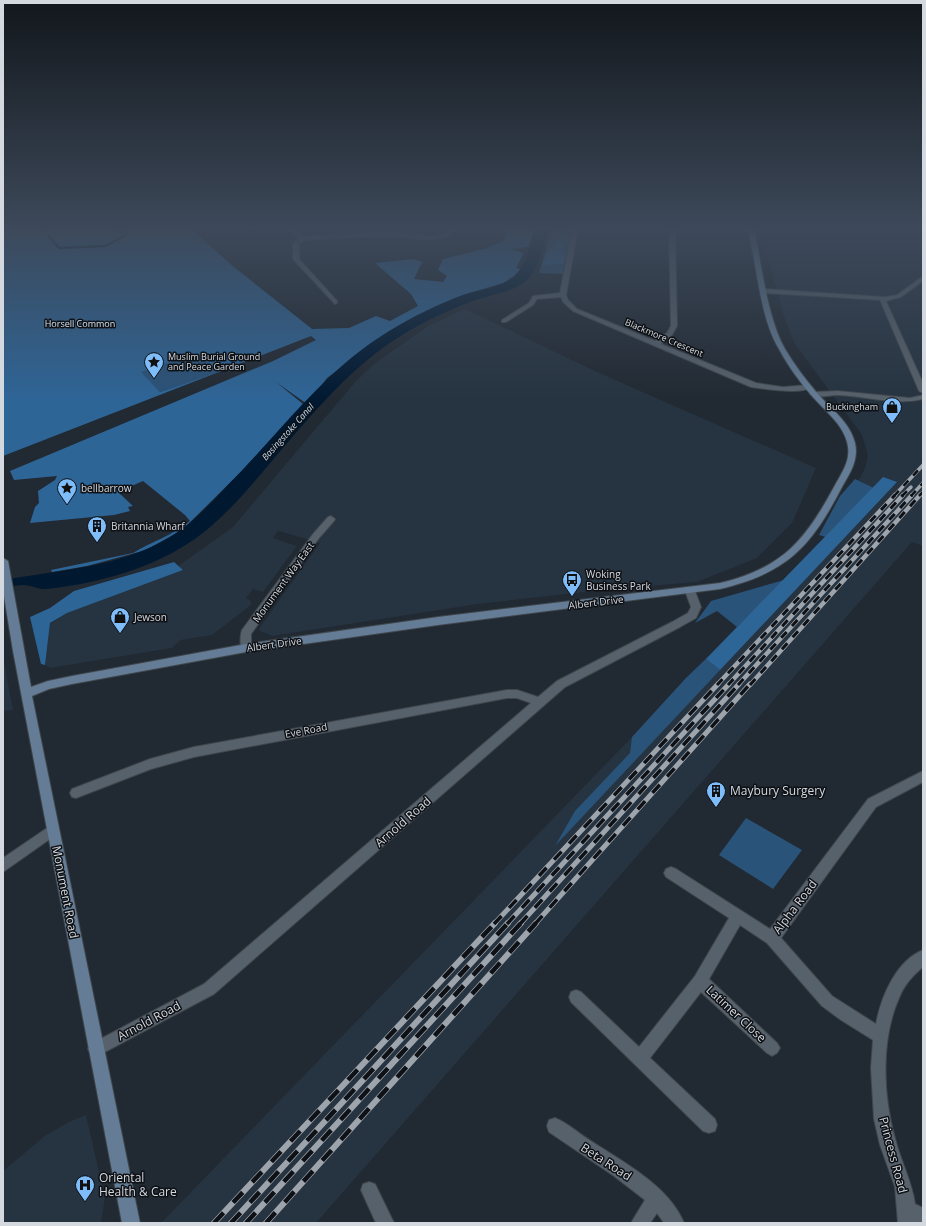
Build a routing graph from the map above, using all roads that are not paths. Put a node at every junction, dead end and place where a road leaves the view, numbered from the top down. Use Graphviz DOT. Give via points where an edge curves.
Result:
graph roads {
  1 [pos="321,286"];
  2 [pos="565,286"];
  3 [pos="673,286"];
  4 [pos="763,286"];
  5 [pos="912,286"];
  6 [pos="764,291"];
  7 [pos="563,295"];
  8 [pos="882,299"];
  9 [pos="335,302"];
  10 [pos="504,321"];
  11 [pos="656,344"];
  12 [pos="808,387"];
  13 [pos="923,391"];
  14 [pos="814,394"];
  15 [pos="923,397"];
  16 [pos="331,519"];
  17 [pos="3,561"];
  18 [pos="690,591"];
  19 [pos="246,648"];
  20 [pos="27,693"];
  21 [pos="540,702"];
  22 [pos="923,776"];
  23 [pos="76,793"];
  24 [pos="53,830"];
  25 [pos="3,866"];
  26 [pos="671,873"];
  27 [pos="738,916"];
  28 [pos="772,938"];
  29 [pos="923,957"];
  30 [pos="700,981"];
  31 [pos="576,997"];
  32 [pos="881,1036"];
  33 [pos="772,1048"];
  34 [pos="96,1049"];
  35 [pos="640,1058"];
  36 [pos="709,1125"];
  37 [pos="555,1126"];
  38 [pos="369,1190"];
  39 [pos="656,1198"];
  40 [pos="907,1216"];
  41 [pos="923,1218"];
  42 [pos="131,1223"];
  43 [pos="385,1223"];
  44 [pos="640,1223"];
  45 [pos="675,1223"];
  1 -- 9 [label="street"];
  2 -- 7 [label="street"];
  3 -- 11 [label="street" via="674,326 670,334"];
  4 -- 6 [label="street, Albert Drive"];
  5 -- 8 [label="street" via="899,296"];
  6 -- 8 [label="street"];
  6 -- 12 [label="street, Albert Drive" via="770,322 777,340"];
  7 -- 10 [label="street" via="535,297 531,304"];
  7 -- 11 [label="street, Blackmore Crescent" via="570,307 582,314"];
  8 -- 13 [label="street"];
  11 -- 12 [label="street, Blackmore Crescent" via="754,385 783,389"];
  12 -- 14 [label="street, Albert Drive"];
  14 -- 15 [label="street" via="838,393 910,400"];
  14 -- 18 [label="street, Albert Drive" via="845,428 853,448 850,466 819,521 783,560 763,573 729,585"];
  16 -- 19 [label="street, Monument Way East" via="246,633"];
  17 -- 20 [label="street, Monument Road"];
  18 -- 19 [label="street, Albert Drive" via="438,621"];
  18 -- 21 [label="street, Arnold Road" via="696,607 692,615 589,667 561,684"];
  19 -- 20 [label="street, Albert Drive" via="72,680"];
  20 -- 24 [label="street, Monument Road"];
  21 -- 23 [label="street, Eve Road" via="517,694 507,694 218,748 150,764"];
  21 -- 34 [label="street, Arnold Road" via="209,989"];
  22 -- 28 [label="street, Alpha Road" via="872,803"];
  24 -- 25 [label="street"];
  24 -- 34 [label="street, Monument Road"];
  26 -- 27 [label="street"];
  27 -- 28 [label="street"];
  27 -- 30 [label="street, Latimer Close"];
  28 -- 32 [label="street, Alpha Road" via="828,1001"];
  29 -- 32 [label="street, Princess Road" via="913,964 898,982 886,1006"];
  30 -- 33 [label="street, Latimer Close"];
  30 -- 35 [label="street, Latimer Close"];
  31 -- 35 [label="street"];
  32 -- 40 [label="street, Princess Road" via="878,1066 880,1107 887,1142 900,1176"];
  34 -- 42 [label="street, Monument Road"];
  35 -- 36 [label="street"];
  37 -- 39 [label="street, Beta Road" via="640,1184"];
  38 -- 43 [label="street"];
  39 -- 44 [label="street"];
  39 -- 45 [label="street, Beta Road"];
  40 -- 41 [label="street"];
}
